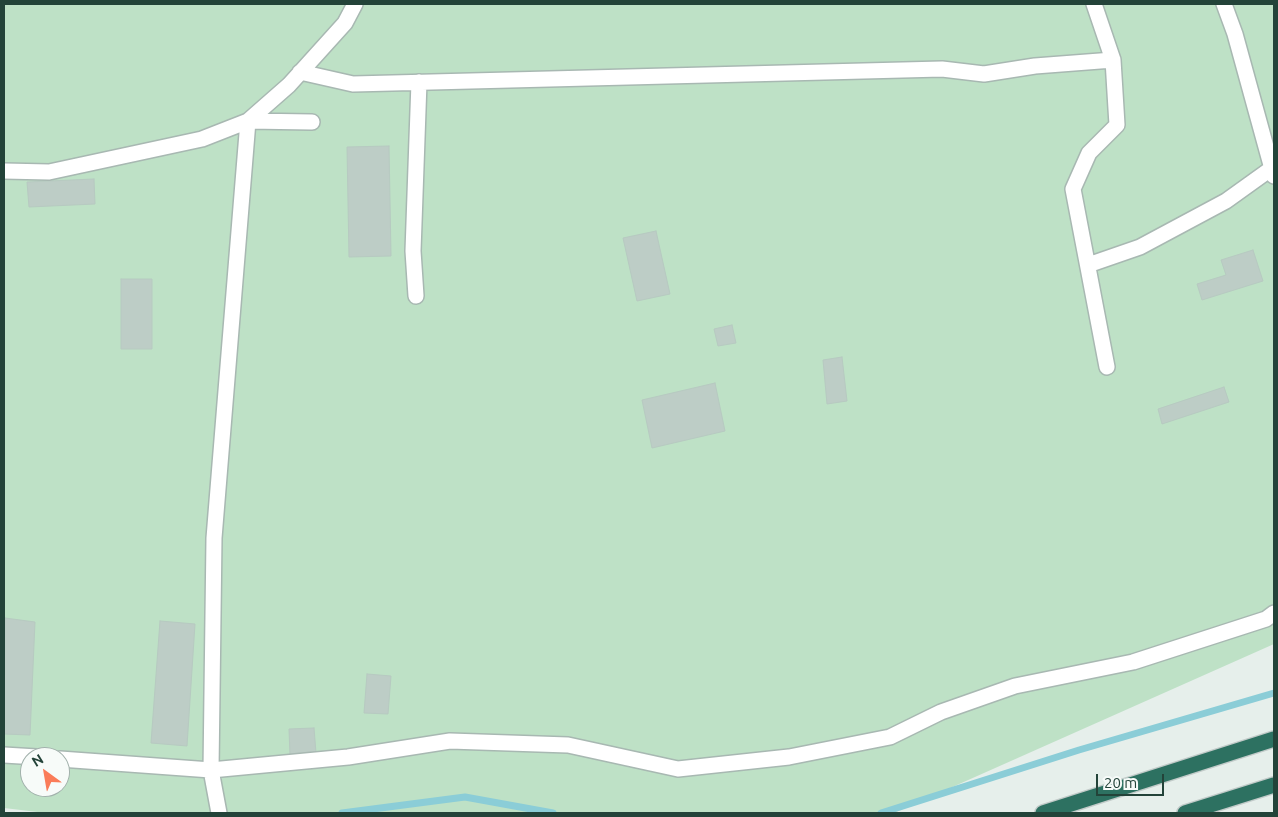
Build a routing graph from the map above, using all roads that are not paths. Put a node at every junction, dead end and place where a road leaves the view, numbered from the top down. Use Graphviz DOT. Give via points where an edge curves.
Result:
graph roads {
  1 [pos="355,4"];
  2 [pos="1094,4"];
  3 [pos="1224,4"];
  4 [pos="1112,60"];
  5 [pos="300,72"];
  6 [pos="419,82"];
  7 [pos="248,121"];
  8 [pos="312,122"];
  9 [pos="4,171"];
  10 [pos="1273,172"];
  11 [pos="1088,265"];
  12 [pos="416,296"];
  13 [pos="1107,367"];
  14 [pos="1274,613"];
  15 [pos="1274,739"];
  16 [pos="4,755"];
  17 [pos="20,756"];
  18 [pos="70,760"];
  19 [pos="211,770"];
  20 [pos="1274,785"];
  21 [pos="219,813"];
  22 [pos="1043,813"];
  23 [pos="1185,813"];
  1 -- 5 [label="street" via="345,23"];
  2 -- 4 [label="street"];
  3 -- 10 [label="street"];
  4 -- 6 [label="street" via="984,74 942,69"];
  4 -- 11 [label="street" via="1117,125 1089,153 1073,189"];
  5 -- 6 [label="street" via="352,84"];
  5 -- 7 [label="street"];
  6 -- 12 [label="street" via="413,251"];
  7 -- 8 [label="street"];
  7 -- 9 [label="street" via="202,139 49,172"];
  7 -- 19 [label="street" via="214,538"];
  10 -- 11 [label="street" via="1140,247"];
  11 -- 13 [label="street"];
  14 -- 19 [label="street" via="1266,619 1133,662 1015,686 941,712 890,737 789,757 678,769 568,745 450,741 348,757"];
  15 -- 22 [label="highway"];
  16 -- 17 [label="street"];
  18 -- 19 [label="street"];
  19 -- 21 [label="street"];
  20 -- 23 [label="highway"];
}
